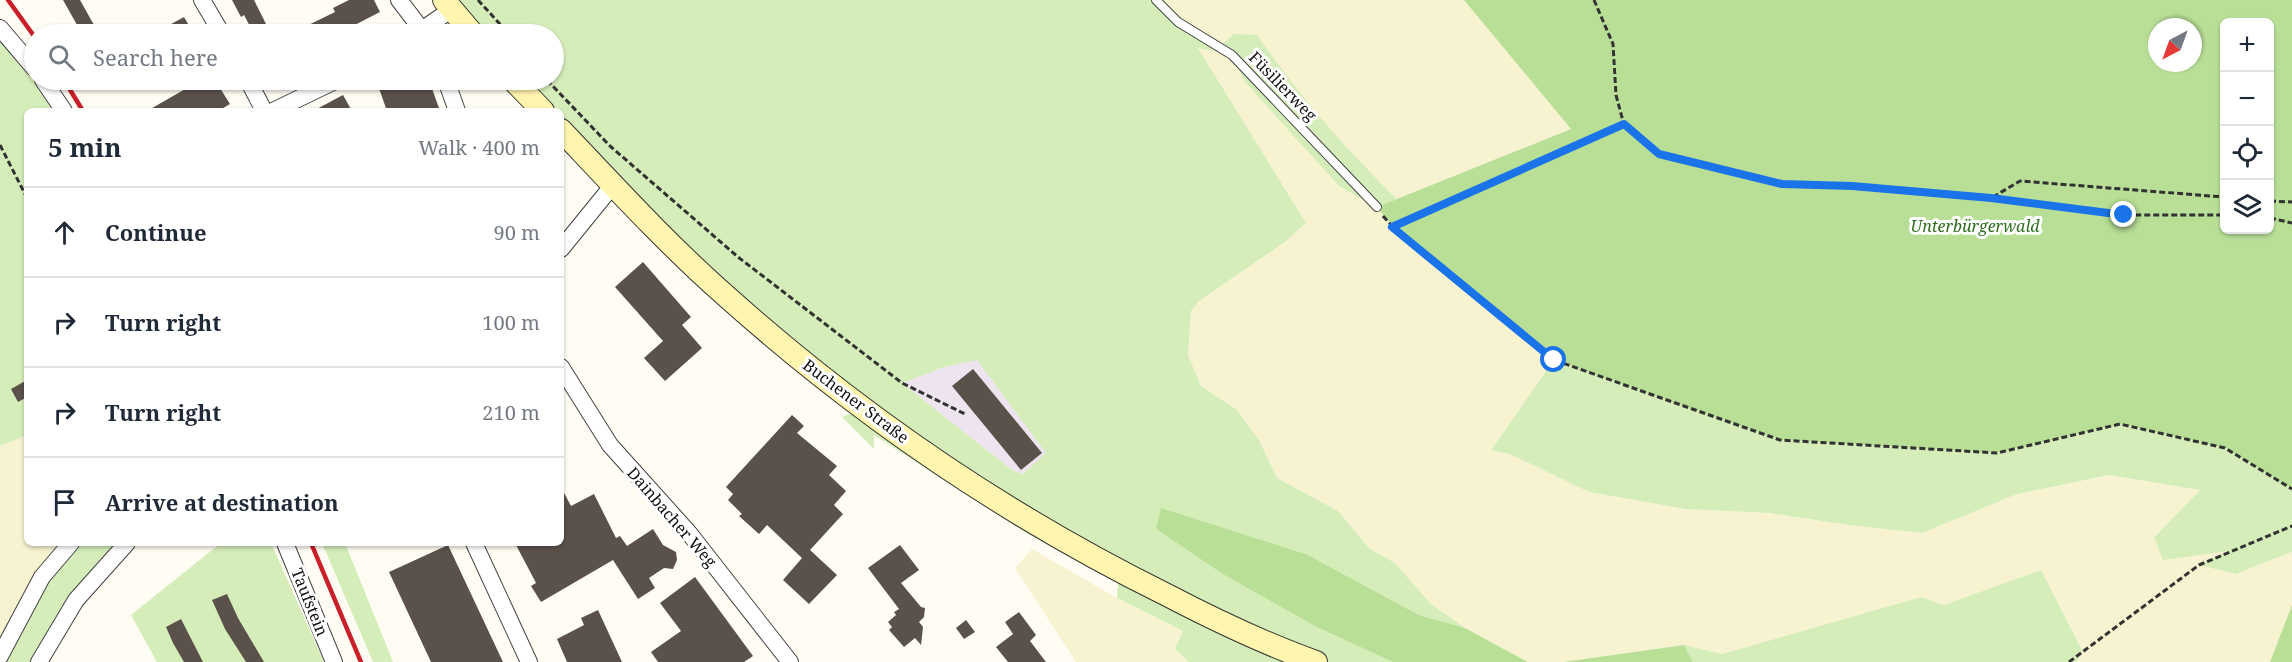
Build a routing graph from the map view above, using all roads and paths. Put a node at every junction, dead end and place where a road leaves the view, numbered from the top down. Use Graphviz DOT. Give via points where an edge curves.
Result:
graph roads {
  1 [pos="202,0"];
  2 [pos="399,0"];
  3 [pos="478,0"];
  4 [pos="1156,0"];
  5 [pos="1594,0"];
  6 [pos="448,5"];
  7 [pos="216,24"];
  8 [pos="415,24"];
  9 [pos="430,24"];
  10 [pos="464,24"];
  11 [pos="499,24"];
  12 [pos="0,28"];
  13 [pos="24,56"];
  14 [pos="50,90"];
  15 [pos="253,90"];
  16 [pos="316,90"];
  17 [pos="450,90"];
  18 [pos="523,90"];
  19 [pos="557,90"];
  20 [pos="62,108"];
  21 [pos="262,108"];
  22 [pos="279,108"];
  23 [pos="456,108"];
  24 [pos="540,108"];
  25 [pos="1624,124"];
  26 [pos="564,133"];
  27 [pos="0,145"];
  28 [pos="613,185"];
  29 [pos="24,192"];
  30 [pos="2220,197"];
  31 [pos="1991,198"];
  32 [pos="2274,201"];
  33 [pos="2292,202"];
  34 [pos="1377,207"];
  35 [pos="2220,215"];
  36 [pos="2274,219"];
  37 [pos="2292,223"];
  38 [pos="564,245"];
  39 [pos="564,372"];
  40 [pos="965,414"];
  41 [pos="2292,489"];
  42 [pos="2292,526"];
  43 [pos="68,546"];
  44 [pos="124,546"];
  45 [pos="286,546"];
  46 [pos="475,546"];
  47 [pos="0,656"];
  48 [pos="39,662"];
  49 [pos="334,662"];
  50 [pos="529,662"];
  51 [pos="789,662"];
  52 [pos="1316,662"];
  53 [pos="2069,662"];
  1 -- 7 [label="street"];
  2 -- 8 [label="street"];
  3 -- 11 [label="path"];
  4 -- 34 [label="lane, Füsilierweg" via="1178,22 1232,55"];
  5 -- 25 [label="path" via="1613,44 1616,95"];
  6 -- 9 [label="street"];
  6 -- 10 [label="main road"];
  12 -- 13 [label="street"];
  14 -- 20 [label="street"];
  15 -- 21 [label="street"];
  16 -- 22 [label="street"];
  17 -- 23 [label="street"];
  18 -- 24 [label="main road"];
  19 -- 40 [label="path" via="610,146 738,257 902,383"];
  25 -- 31 [label="path" via="1659,154 1782,184"];
  25 -- 41 [label="path" via="1392,227 1554,360 1780,440 1997,453 2120,424 2225,448"];
  26 -- 28 [label="main road, Buchener Straße"];
  27 -- 29 [label="path"];
  28 -- 38 [label="street"];
  28 -- 52 [label="main road, Buchener Straße" via="724,295 836,389 970,484 1059,538 1198,611"];
  30 -- 31 [label="path" via="2020,181"];
  31 -- 35 [label="path" via="2124,215"];
  32 -- 33 [label="path"];
  36 -- 37 [label="path"];
  39 -- 51 [label="street, Dainbacher Weg" via="610,446 689,533"];
  42 -- 53 [label="path" via="2199,565"];
  43 -- 47 [label="street" via="42,577"];
  44 -- 48 [label="street" via="76,600"];
  45 -- 49 [label="street, Taufstein"];
  46 -- 50 [label="street"];
}
